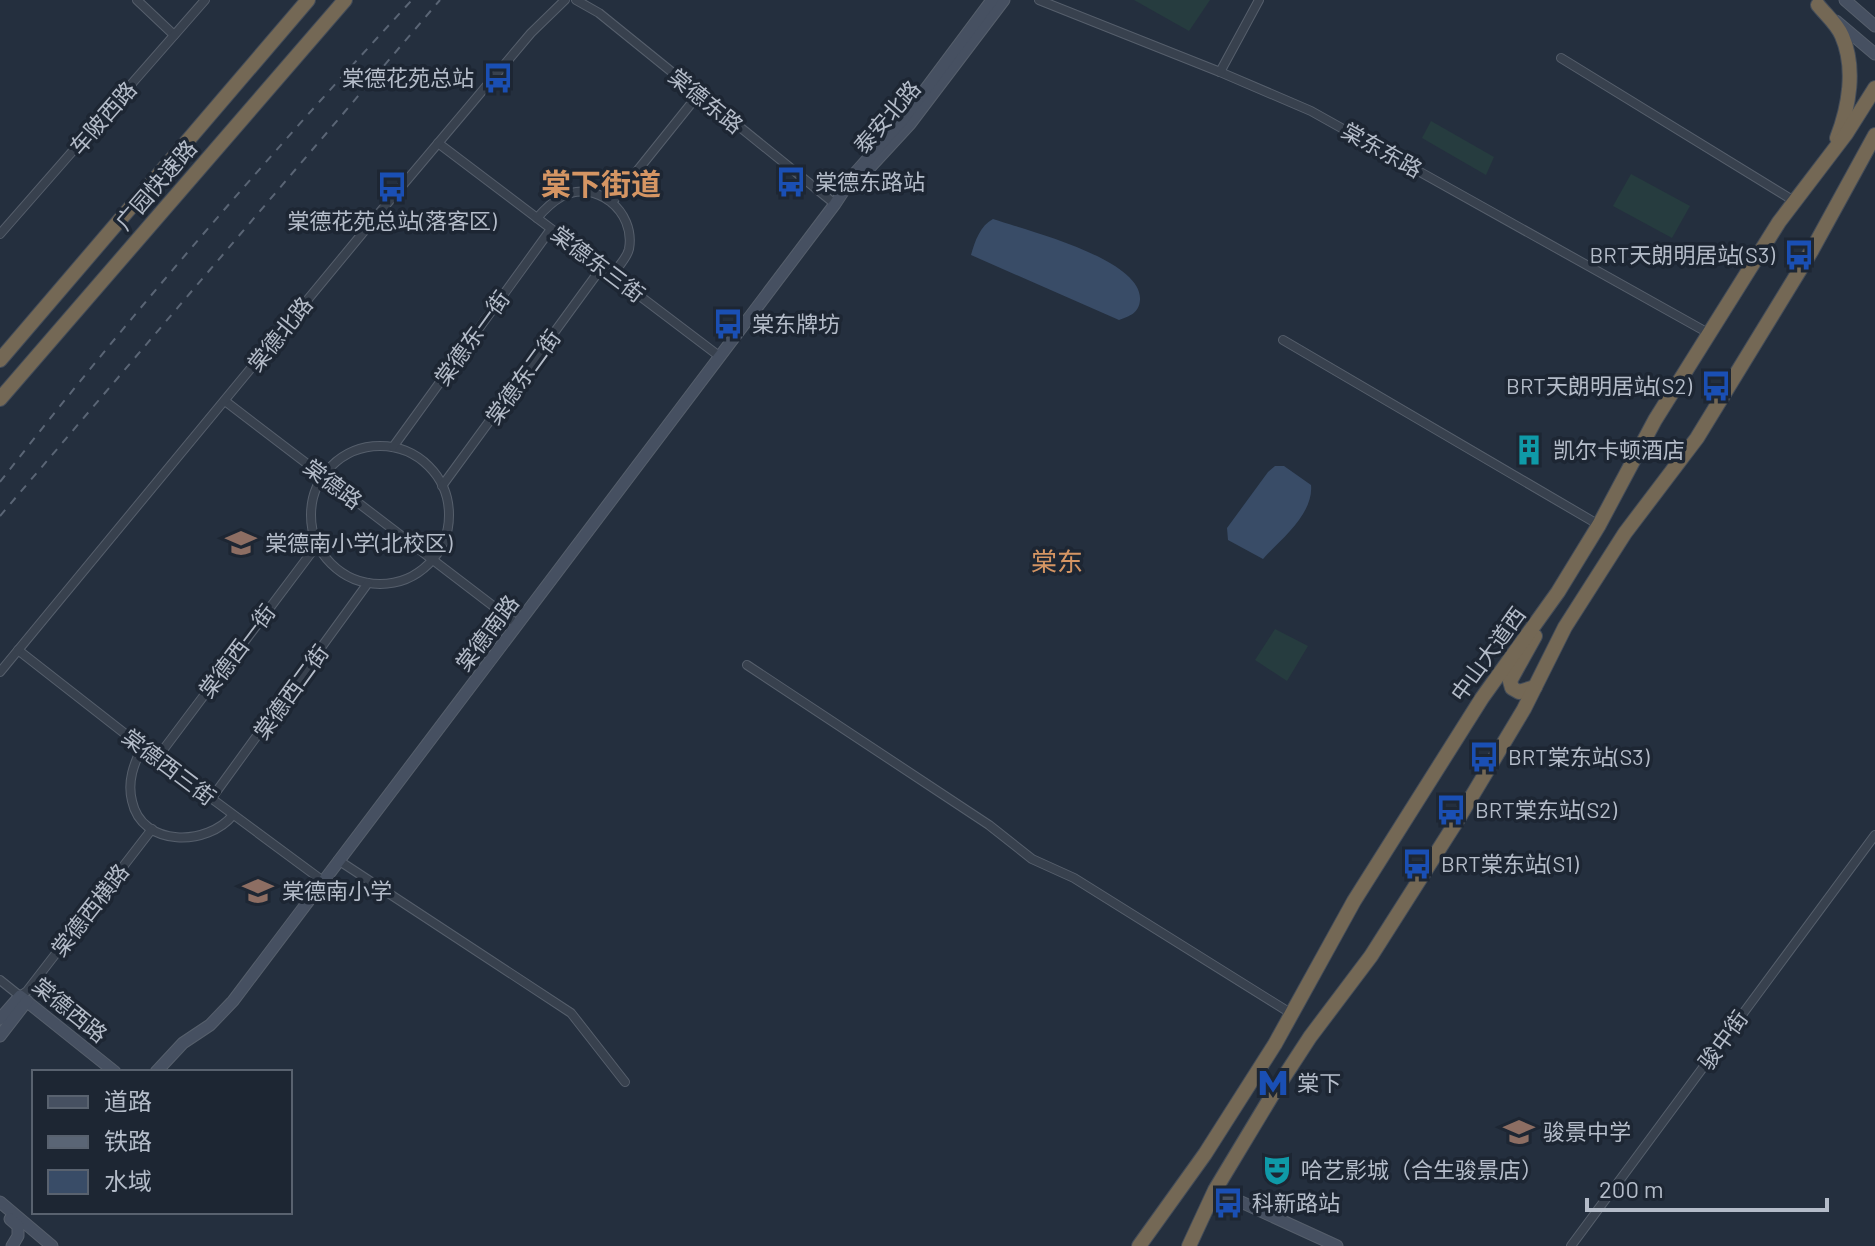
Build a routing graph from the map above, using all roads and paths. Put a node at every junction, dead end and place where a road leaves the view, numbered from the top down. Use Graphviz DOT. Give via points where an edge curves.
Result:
graph roads {
  1 [pos="137,0"];
  2 [pos="205,0"];
  3 [pos="308,0"];
  4 [pos="345,0"];
  5 [pos="565,0"];
  6 [pos="576,0"];
  7 [pos="992,0"];
  8 [pos="1004,0"];
  9 [pos="1039,0"];
  10 [pos="1259,0"];
  11 [pos="1845,0"];
  12 [pos="1815,3"];
  13 [pos="1875,26"];
  14 [pos="174,35"];
  15 [pos="1875,54"];
  16 [pos="1561,58"];
  17 [pos="1220,72"];
  18 [pos="698,95"];
  19 [pos="1873,95"];
  20 [pos="1875,135"];
  21 [pos="438,143"];
  22 [pos="1875,146"];
  23 [pos="1825,162"];
  24 [pos="1856,167"];
  25 [pos="613,201"];
  26 [pos="1794,201"];
  27 [pos="835,204"];
  28 [pos="537,218"];
  29 [pos="551,229"];
  30 [pos="0,234"];
  31 [pos="602,267"];
  32 [pos="612,275"];
  33 [pos="1710,334"];
  34 [pos="1283,340"];
  35 [pos="719,356"];
  36 [pos="0,360"];
  37 [pos="0,399"];
  38 [pos="225,401"];
  39 [pos="393,447"];
  40 [pos="323,476"];
  41 [pos="442,486"];
  42 [pos="1599,525"];
  43 [pos="317,545"];
  44 [pos="432,560"];
  45 [pos="368,583"];
  46 [pos="1544,614"];
  47 [pos="518,625"];
  48 [pos="18,650"];
  49 [pos="747,665"];
  50 [pos="0,672"];
  51 [pos="1535,687"];
  52 [pos="142,747"];
  53 [pos="157,758"];
  54 [pos="211,799"];
  55 [pos="233,815"];
  56 [pos="152,829"];
  57 [pos="1875,835"];
  58 [pos="338,860"];
  59 [pos="323,881"];
  60 [pos="0,980"];
  61 [pos="25,996"];
  62 [pos="1293,1015"];
  63 [pos="0,1019"];
  64 [pos="0,1036"];
  65 [pos="113,1070"];
  66 [pos="158,1070"];
  67 [pos="625,1082"];
  68 [pos="1215,1190"];
  69 [pos="0,1202"];
  70 [pos="0,1211"];
  71 [pos="12,1246"];
  72 [pos="52,1246"];
  73 [pos="1139,1246"];
  74 [pos="1189,1246"];
  75 [pos="1337,1246"];
  76 [pos="1571,1246"];
  1 -- 14 [label="street"];
  2 -- 14 [label="street, 车陂西路"];
  3 -- 36 [label="highway, 广园快速路"];
  4 -- 37 [label="highway, 广园快速路"];
  5 -- 21 [label="street, 棠德北路"];
  6 -- 18 [label="street, 棠德东路"];
  7 -- 27 [label="street, 泰安北路"];
  8 -- 27 [label="street, 泰安北路" via="910,124"];
  9 -- 17 [label="street, 棠东东路"];
  10 -- 17 [label="street"];
  11 -- 13 [label="street"];
  12 -- 15 [label="street"];
  12 -- 23 [label="highway" via="1842,36 1849,68 1845,112"];
  14 -- 30 [label="street, 车陂西路"];
  16 -- 26 [label="street"];
  17 -- 33 [label="street, 棠东东路" via="1311,111"];
  18 -- 25 [label="street"];
  18 -- 27 [label="street, 棠德东路"];
  19 -- 23 [label="highway, 中山大道西"];
  20 -- 24 [label="highway"];
  21 -- 28 [label="street, 棠德东三街"];
  21 -- 38 [label="street, 棠德北路"];
  22 -- 24 [label="highway"];
  23 -- 26 [label="highway, 中山大道西"];
  24 -- 51 [label="highway" via="1819,239 1719,402 1610,555"];
  25 -- 28 [label="street" via="579,192 562,196"];
  25 -- 32 [label="street" via="624,216 629,251"];
  26 -- 33 [label="highway, 中山大道西"];
  27 -- 35 [label="street, 棠德南路"];
  28 -- 29 [label="street, 棠德东三街"];
  29 -- 31 [label="street, 棠德东三街"];
  29 -- 39 [label="street, 棠德东一街"];
  31 -- 32 [label="street, 棠德东三街"];
  31 -- 41 [label="street, 棠德东二街"];
  32 -- 35 [label="street, 棠德东三街"];
  33 -- 42 [label="highway, 中山大道西" via="1644,439"];
  34 -- 42 [label="street"];
  35 -- 47 [label="street, 棠德南路"];
  38 -- 40 [label="street, 棠德路"];
  38 -- 48 [label="street, 棠德北路"];
  39 -- 40 [label="street" via="348,454"];
  39 -- 41 [label="street" via="422,461"];
  40 -- 43 [label="street" via="311,511"];
  40 -- 44 [label="street, 棠德路"];
  41 -- 44 [label="street" via="449,519"];
  42 -- 46 [label="highway, 中山大道西"];
  43 -- 45 [label="street" via="338,570"];
  43 -- 53 [label="street, 棠德西一街"];
  44 -- 45 [label="street" via="402,580"];
  44 -- 47 [label="street, 棠德路"];
  45 -- 54 [label="street, 棠德西二街"];
  46 -- 51 [label="highway" via="1510,681 1519,692"];
  46 -- 62 [label="highway, 中山大道西" via="1405,818 1332,937"];
  47 -- 58 [label="street, 棠德南路"];
  48 -- 50 [label="street, 棠德北路"];
  48 -- 52 [label="street, 棠德西三街"];
  49 -- 62 [label="street" via="1032,859 1074,878"];
  51 -- 68 [label="highway" via="1371,956 1297,1056"];
  52 -- 53 [label="street, 棠德西三街"];
  52 -- 56 [label="street" via="131,774 131,795 136,813"];
  53 -- 54 [label="street, 棠德西三街"];
  54 -- 55 [label="street, 棠德西三街"];
  55 -- 56 [label="street" via="215,831 191,838"];
  55 -- 59 [label="street, 棠德西三街"];
  56 -- 61 [label="street, 棠德西横路"];
  57 -- 76 [label="street, 骏中街"];
  58 -- 59 [label="street, 棠德南路"];
  58 -- 67 [label="street" via="571,1013"];
  59 -- 66 [label="street, 棠德南路" via="224,1012"];
  60 -- 61 [label="street, 棠德西路"];
  61 -- 63 [label="street"];
  61 -- 64 [label="street"];
  61 -- 65 [label="street, 棠德西路"];
  62 -- 73 [label="highway, 中山大道西" via="1224,1127"];
  68 -- 74 [label="highway"];
  68 -- 75 [label="street"];
  69 -- 72 [label="street"];
  70 -- 71 [label="street" via="18,1226"];
}
